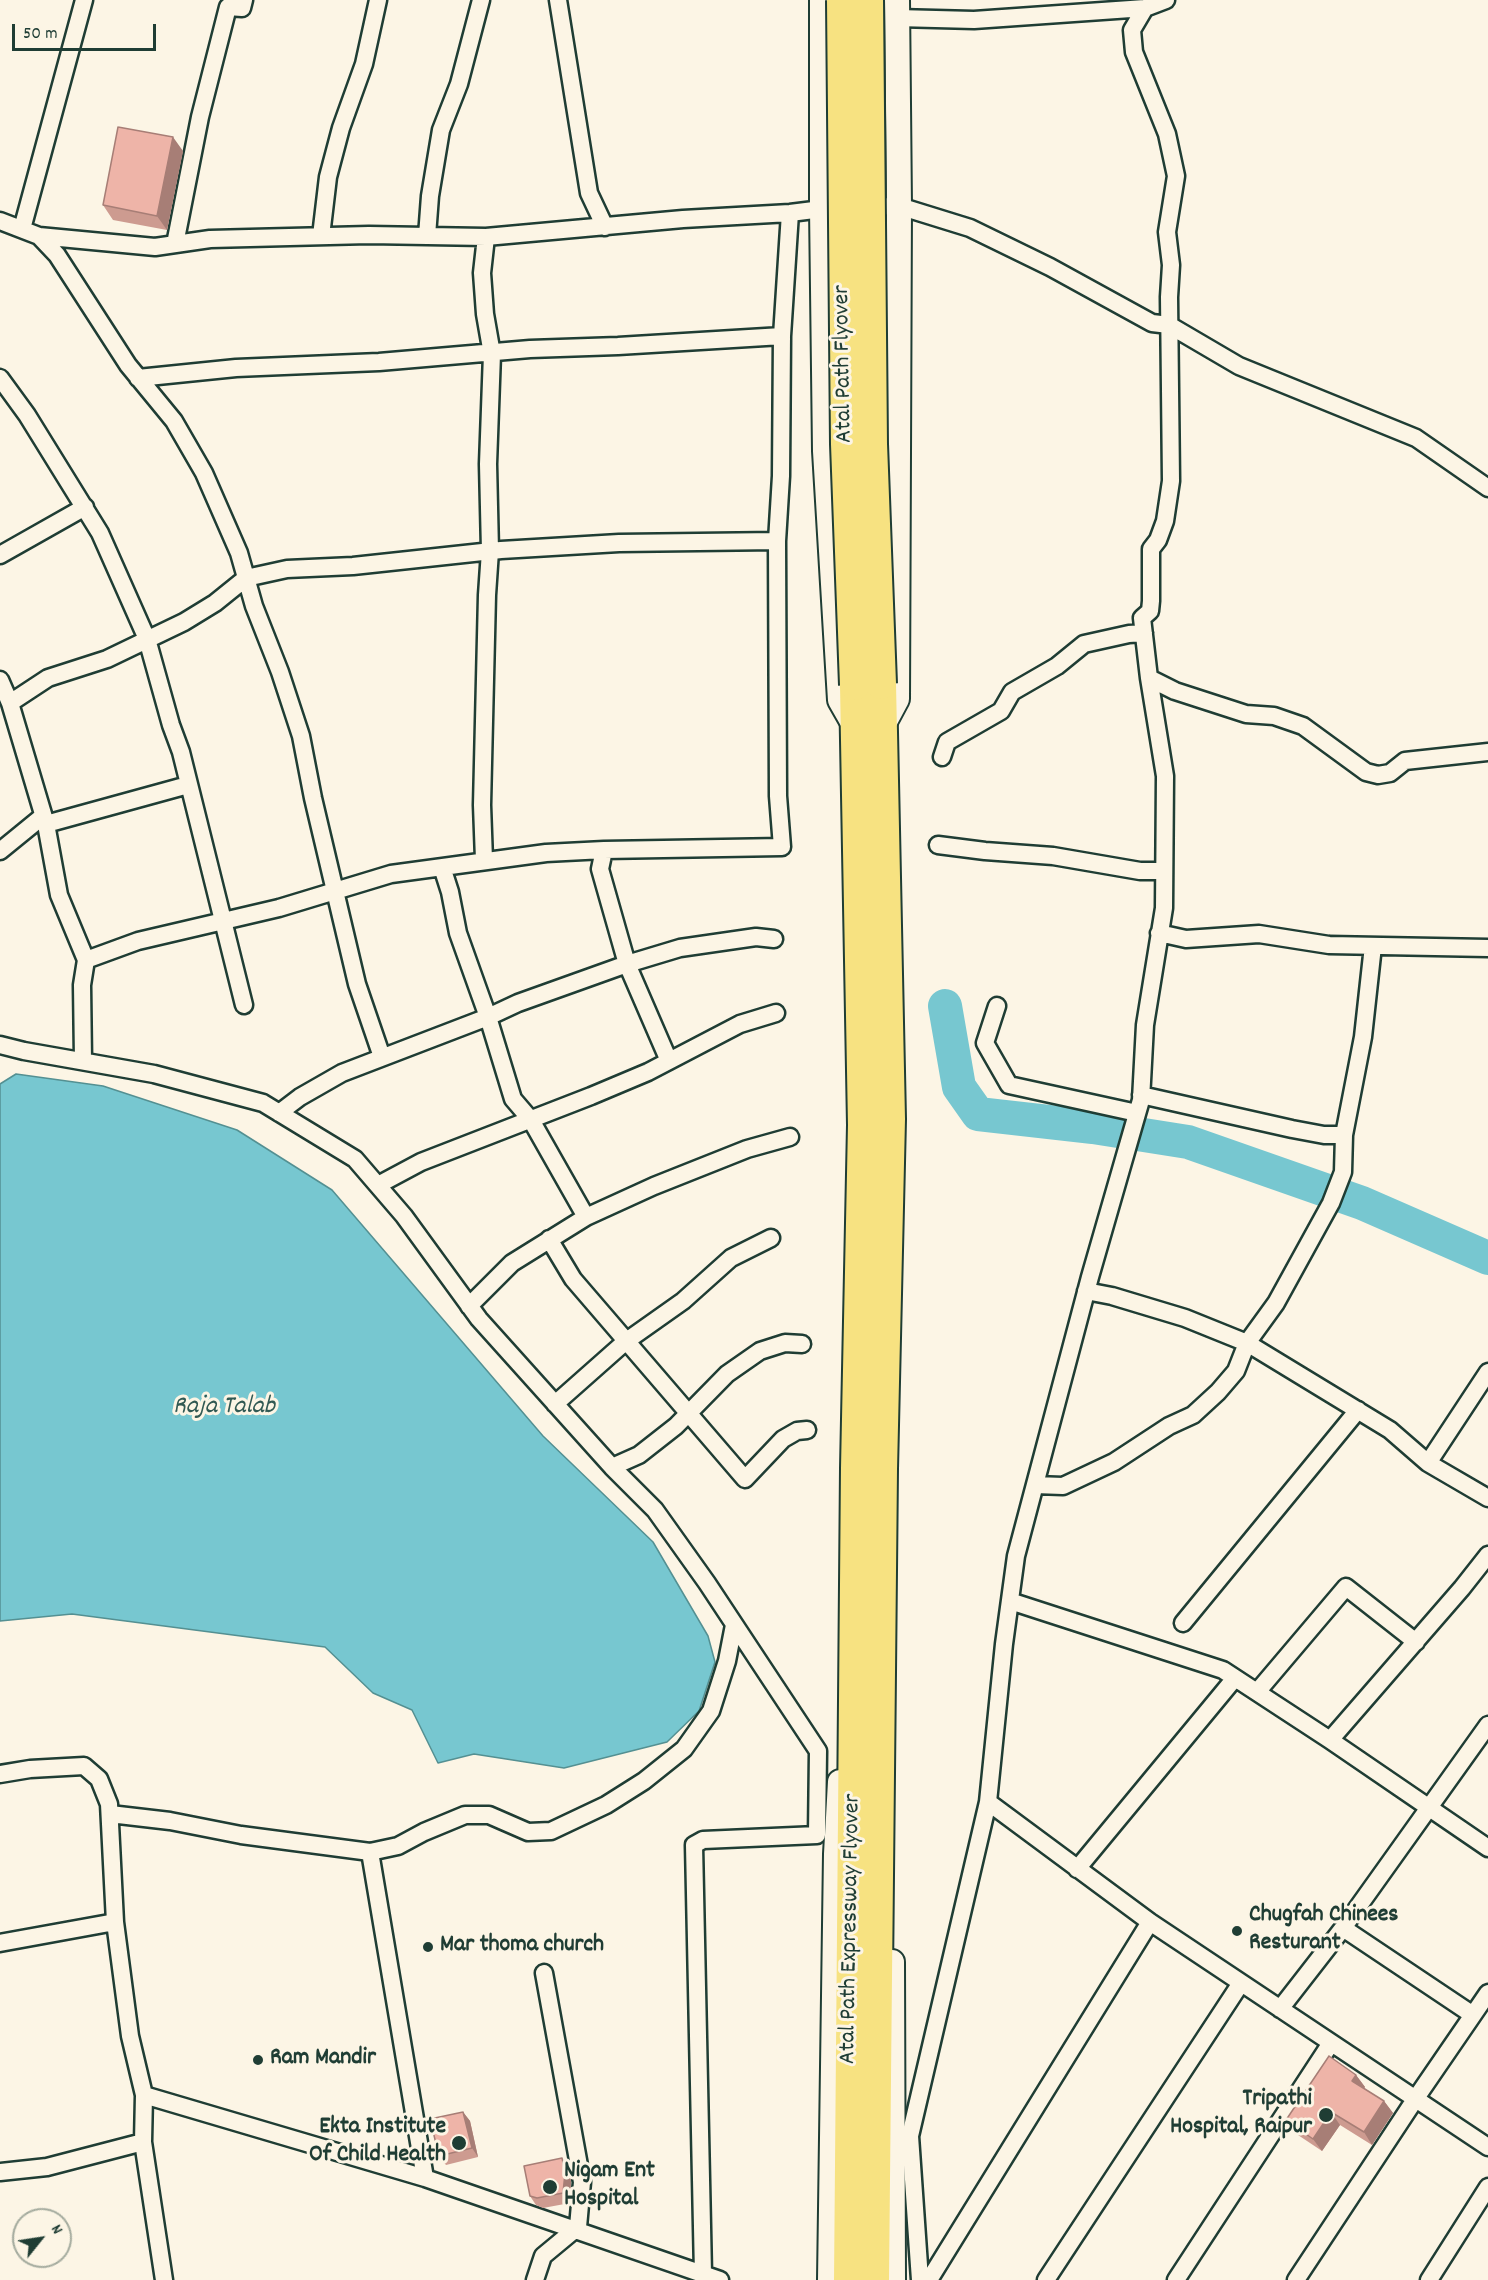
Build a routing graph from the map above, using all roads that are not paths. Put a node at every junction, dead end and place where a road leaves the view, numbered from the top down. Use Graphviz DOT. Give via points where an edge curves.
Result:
graph roads {
  1 [pos="84,0"];
  2 [pos="244,0"];
  3 [pos="378,0"];
  4 [pos="481,0"];
  5 [pos="558,0"];
  6 [pos="822,0"];
  7 [pos="842,0"];
  8 [pos="868,0"];
  9 [pos="1166,0"];
  10 [pos="1145,8"];
  11 [pos="897,9"];
  12 [pos="899,206"];
  13 [pos="822,208"];
  14 [pos="790,213"];
  15 [pos="0,220"];
  16 [pos="605,227"];
  17 [pos="22,229"];
  18 [pos="39,236"];
  19 [pos="321,236"];
  20 [pos="427,236"];
  21 [pos="486,237"];
  22 [pos="175,244"];
  23 [pos="1169,325"];
  24 [pos="782,336"];
  25 [pos="492,354"];
  26 [pos="0,378"];
  27 [pos="138,378"];
  28 [pos="1488,488"];
  29 [pos="85,507"];
  30 [pos="777,541"];
  31 [pos="490,551"];
  32 [pos="0,555"];
  33 [pos="246,578"];
  34 [pos="1144,633"];
  35 [pos="147,639"];
  36 [pos="1149,678"];
  37 [pos="0,680"];
  38 [pos="868,684"];
  39 [pos="10,702"];
  40 [pos="869,728"];
  41 [pos="1488,752"];
  42 [pos="942,757"];
  43 [pos="188,785"];
  44 [pos="45,820"];
  45 [pos="938,845"];
  46 [pos="604,849"];
  47 [pos="0,851"];
  48 [pos="484,860"];
  49 [pos="442,867"];
  50 [pos="1164,871"];
  51 [pos="336,891"];
  52 [pos="223,922"];
  53 [pos="1159,933"];
  54 [pos="774,939"];
  55 [pos="1373,946"];
  56 [pos="1488,948"];
  57 [pos="86,960"];
  58 [pos="627,964"];
  59 [pos="244,1005"];
  60 [pos="997,1006"];
  61 [pos="776,1013"];
  62 [pos="488,1017"];
  63 [pos="0,1045"];
  64 [pos="382,1057"];
  65 [pos="83,1060"];
  66 [pos="669,1061"];
  67 [pos="1141,1095"];
  68 [pos="279,1113"];
  69 [pos="1137,1113"];
  70 [pos="531,1120"];
  71 [pos="877,1122"];
  72 [pos="1344,1135"];
  73 [pos="790,1137"];
  74 [pos="378,1185"];
  75 [pos="586,1217"];
  76 [pos="771,1238"];
  77 [pos="549,1239"];
  78 [pos="1086,1291"];
  79 [pos="470,1306"];
  80 [pos="625,1342"];
  81 [pos="1247,1343"];
  82 [pos="802,1344"];
  83 [pos="1488,1372"];
  84 [pos="555,1404"];
  85 [pos="1358,1410"];
  86 [pos="688,1414"];
  87 [pos="807,1430"];
  88 [pos="1428,1463"];
  89 [pos="612,1467"];
  90 [pos="1035,1485"];
  91 [pos="1488,1498"];
  92 [pos="1488,1555"];
  93 [pos="868,1580"];
  94 [pos="1010,1601"];
  95 [pos="1183,1623"];
  96 [pos="734,1625"];
  97 [pos="1416,1642"];
  98 [pos="1235,1678"];
  99 [pos="1257,1692"];
  100 [pos="1488,1725"];
  101 [pos="1330,1740"];
  102 [pos="867,1745"];
  103 [pos="0,1774"];
  104 [pos="988,1802"];
  105 [pos="1429,1808"];
  106 [pos="110,1814"];
  107 [pos="1488,1848"];
  108 [pos="370,1852"];
  109 [pos="1077,1869"];
  110 [pos="115,1922"];
  111 [pos="1150,1922"];
  112 [pos="1343,1928"];
  113 [pos="0,1943"];
  114 [pos="544,1973"];
  115 [pos="1241,1983"];
  116 [pos="1488,1994"];
  117 [pos="1280,2009"];
  118 [pos="1473,2015"];
  119 [pos="1331,2043"];
  120 [pos="144,2095"];
  121 [pos="1416,2098"];
  122 [pos="143,2142"];
  123 [pos="1488,2147"];
  124 [pos="0,2172"];
  125 [pos="425,2178"];
  126 [pos="1488,2187"];
  127 [pos="575,2230"];
  128 [pos="703,2274"];
  129 [pos="164,2280"];
  130 [pos="534,2280"];
  131 [pos="720,2280"];
  132 [pos="830,2280"];
  133 [pos="849,2280"];
  134 [pos="874,2280"];
  135 [pos="893,2280"];
  136 [pos="920,2280"];
  137 [pos="929,2280"];
  138 [pos="1046,2280"];
  139 [pos="1176,2280"];
  140 [pos="1296,2280"];
  141 [pos="1429,2280"];
  1 -- 17 [label="street"];
  2 -- 22 [label="street" via="242,8 228,7 200,117"];
  3 -- 19 [label="street" via="364,64 328,177"];
  4 -- 20 [label="street" via="459,84 441,130"];
  5 -- 16 [label="street" via="589,193"];
  6 -- 13 [label="street"];
  7 -- 38 [label="highway, Atal Path Flyover, bridge" via="846,444"];
  8 -- 38 [label="highway, Atal Path Flyover, bridge" via="872,444"];
  9 -- 10 [label="street"];
  10 -- 11 [label="street" via="974,20"];
  10 -- 23 [label="street" via="1132,30 1134,52 1167,134 1176,176 1167,232 1171,265"];
  11 -- 12 [label="street"];
  12 -- 13 [label="street"];
  12 -- 23 [label="street" via="970,228 1152,323"];
  12 -- 40 [label="street" via="897,699"];
  13 -- 14 [label="street"];
  13 -- 40 [label="street" via="825,451 840,700"];
  14 -- 16 [label="street"];
  14 -- 24 [label="street"];
  15 -- 17 [label="street"];
  16 -- 21 [label="street"];
  17 -- 18 [label="street"];
  18 -- 22 [label="street" via="155,247"];
  18 -- 27 [label="street" via="57,255"];
  19 -- 20 [label="street"];
  19 -- 22 [label="street" via="210,239"];
  20 -- 21 [label="street"];
  21 -- 25 [label="street" via="482,273"];
  23 -- 28 [label="street" via="1239,366 1416,438"];
  23 -- 34 [label="street" via="1171,481 1165,520 1151,549 1151,601 1150,611 1142,618"];
  24 -- 25 [label="street"];
  24 -- 30 [label="street"];
  25 -- 27 [label="street" via="236,368"];
  25 -- 31 [label="street"];
  26 -- 29 [label="street"];
  27 -- 33 [label="street" via="174,421 204,473"];
  29 -- 32 [label="street"];
  29 -- 35 [label="street"];
  30 -- 31 [label="street" via="619,543"];
  30 -- 46 [label="street" via="778,796 782,847"];
  31 -- 33 [label="street" via="287,569"];
  31 -- 48 [label="street" via="486,595"];
  33 -- 35 [label="street" via="215,603"];
  33 -- 51 [label="street" via="301,736"];
  34 -- 36 [label="street"];
  34 -- 42 [label="street" via="1084,644 1057,666 1012,692 1001,711 947,742"];
  35 -- 39 [label="street" via="107,659 48,678"];
  35 -- 43 [label="street"];
  36 -- 41 [label="street" via="1175,691 1246,714 1274,716 1303,726 1366,772 1378,775 1390,773 1404,761"];
  36 -- 50 [label="street" via="1165,776"];
  37 -- 39 [label="street"];
  38 -- 40 [label="highway, Atal Path Flyover"];
  39 -- 44 [label="street"];
  40 -- 71 [label="highway, Atal Path Flyover"];
  43 -- 44 [label="street"];
  43 -- 52 [label="street"];
  44 -- 47 [label="street"];
  44 -- 57 [label="street" via="59,895"];
  45 -- 50 [label="street"];
  46 -- 48 [label="street"];
  46 -- 58 [label="street" via="600,869"];
  48 -- 49 [label="street"];
  49 -- 51 [label="street" via="391,874"];
  49 -- 62 [label="street" via="458,933"];
  50 -- 53 [label="street"];
  51 -- 52 [label="street"];
  51 -- 64 [label="street" via="357,984"];
  52 -- 57 [label="street" via="138,941"];
  52 -- 59 [label="street"];
  53 -- 55 [label="street" via="1186,939 1259,934 1329,945"];
  53 -- 67 [label="street" via="1145,1025"];
  54 -- 58 [label="street" via="756,937 680,948"];
  55 -- 56 [label="street"];
  55 -- 72 [label="street" via="1363,1037"];
  57 -- 65 [label="street" via="82,985"];
  58 -- 62 [label="street"];
  58 -- 66 [label="street"];
  60 -- 69 [label="street" via="986,1042 1009,1085"];
  61 -- 66 [label="street" via="740,1024"];
  62 -- 64 [label="street"];
  62 -- 70 [label="street" via="513,1099"];
  63 -- 65 [label="street"];
  64 -- 68 [label="street" via="342,1073"];
  65 -- 68 [label="street" via="207,1087 263,1103"];
  66 -- 70 [label="street"];
  67 -- 69 [label="street"];
  67 -- 72 [label="street" via="1276,1126"];
  68 -- 74 [label="street" via="355,1159"];
  69 -- 78 [label="street"];
  70 -- 74 [label="street" via="421,1162"];
  70 -- 75 [label="street"];
  71 -- 93 [label="highway, Atal Path Expressway Flyover"];
  72 -- 81 [label="street" via="1343,1172 1331,1203 1276,1303"];
  73 -- 75 [label="street" via="747,1149"];
  74 -- 79 [label="street"];
  75 -- 77 [label="street"];
  76 -- 80 [label="street" via="731,1258 683,1301"];
  77 -- 79 [label="street" via="512,1263"];
  77 -- 80 [label="street" via="573,1279"];
  78 -- 81 [label="street" via="1185,1318"];
  78 -- 90 [label="street"];
  79 -- 84 [label="street"];
  80 -- 84 [label="street"];
  80 -- 86 [label="street"];
  81 -- 85 [label="street"];
  81 -- 90 [label="street" via="1236,1371 1193,1415 1114,1462 1063,1486"];
  82 -- 86 [label="street" via="785,1343 760,1351 727,1374"];
  83 -- 88 [label="street"];
  84 -- 89 [label="street"];
  85 -- 88 [label="street" via="1390,1430"];
  85 -- 95 [label="street"];
  86 -- 87 [label="street" via="745,1479 783,1439"];
  86 -- 89 [label="street" via="639,1455"];
  88 -- 91 [label="street"];
  89 -- 96 [label="street" via="656,1510"];
  90 -- 94 [label="street" via="1016,1556"];
  92 -- 97 [label="street"];
  93 -- 102 [label="highway, Atal Path Expressway Flyover"];
  93 -- 132 [label="street" via="836,1854"];
  93 -- 135 [label="street" via="892,1794"];
  94 -- 98 [label="street" via="1223,1670"];
  94 -- 104 [label="street"];
  96 -- 108 [label="street" via="711,1711 684,1749 606,1805 551,1830 528,1832 489,1815 465,1815 398,1846"];
  96 -- 128 [label="street" via="818,1751 817,1836 703,1840 694,1845"];
  97 -- 99 [label="street" via="1346,1587"];
  97 -- 101 [label="street"];
  98 -- 99 [label="street"];
  98 -- 109 [label="street"];
  99 -- 101 [label="street"];
  100 -- 105 [label="street"];
  101 -- 105 [label="street"];
  102 -- 133 [label="highway, Atal Path Expressway Flyover"];
  102 -- 134 [label="highway, Atal Path Expressway Flyover"];
  103 -- 106 [label="street" via="84,1766 99,1779"];
  104 -- 109 [label="street"];
  104 -- 136 [label="street" via="910,2136"];
  105 -- 107 [label="street"];
  105 -- 112 [label="street"];
  106 -- 108 [label="street"];
  106 -- 110 [label="street"];
  108 -- 125 [label="street"];
  109 -- 111 [label="street"];
  110 -- 113 [label="street"];
  110 -- 120 [label="street" via="130,2036"];
  111 -- 115 [label="street"];
  111 -- 137 [label="street"];
  112 -- 117 [label="street"];
  112 -- 118 [label="street"];
  114 -- 127 [label="street" via="582,2181"];
  115 -- 117 [label="street"];
  115 -- 138 [label="street"];
  116 -- 118 [label="street"];
  117 -- 119 [label="street"];
  118 -- 121 [label="street"];
  119 -- 121 [label="street"];
  119 -- 139 [label="street"];
  120 -- 122 [label="street"];
  120 -- 125 [label="street"];
  121 -- 123 [label="street"];
  121 -- 140 [label="street"];
  122 -- 124 [label="street" via="47,2167"];
  122 -- 129 [label="street"];
  125 -- 127 [label="street"];
  126 -- 141 [label="street"];
  127 -- 128 [label="street"];
  127 -- 130 [label="street" via="543,2256"];
  128 -- 131 [label="street"];
}
